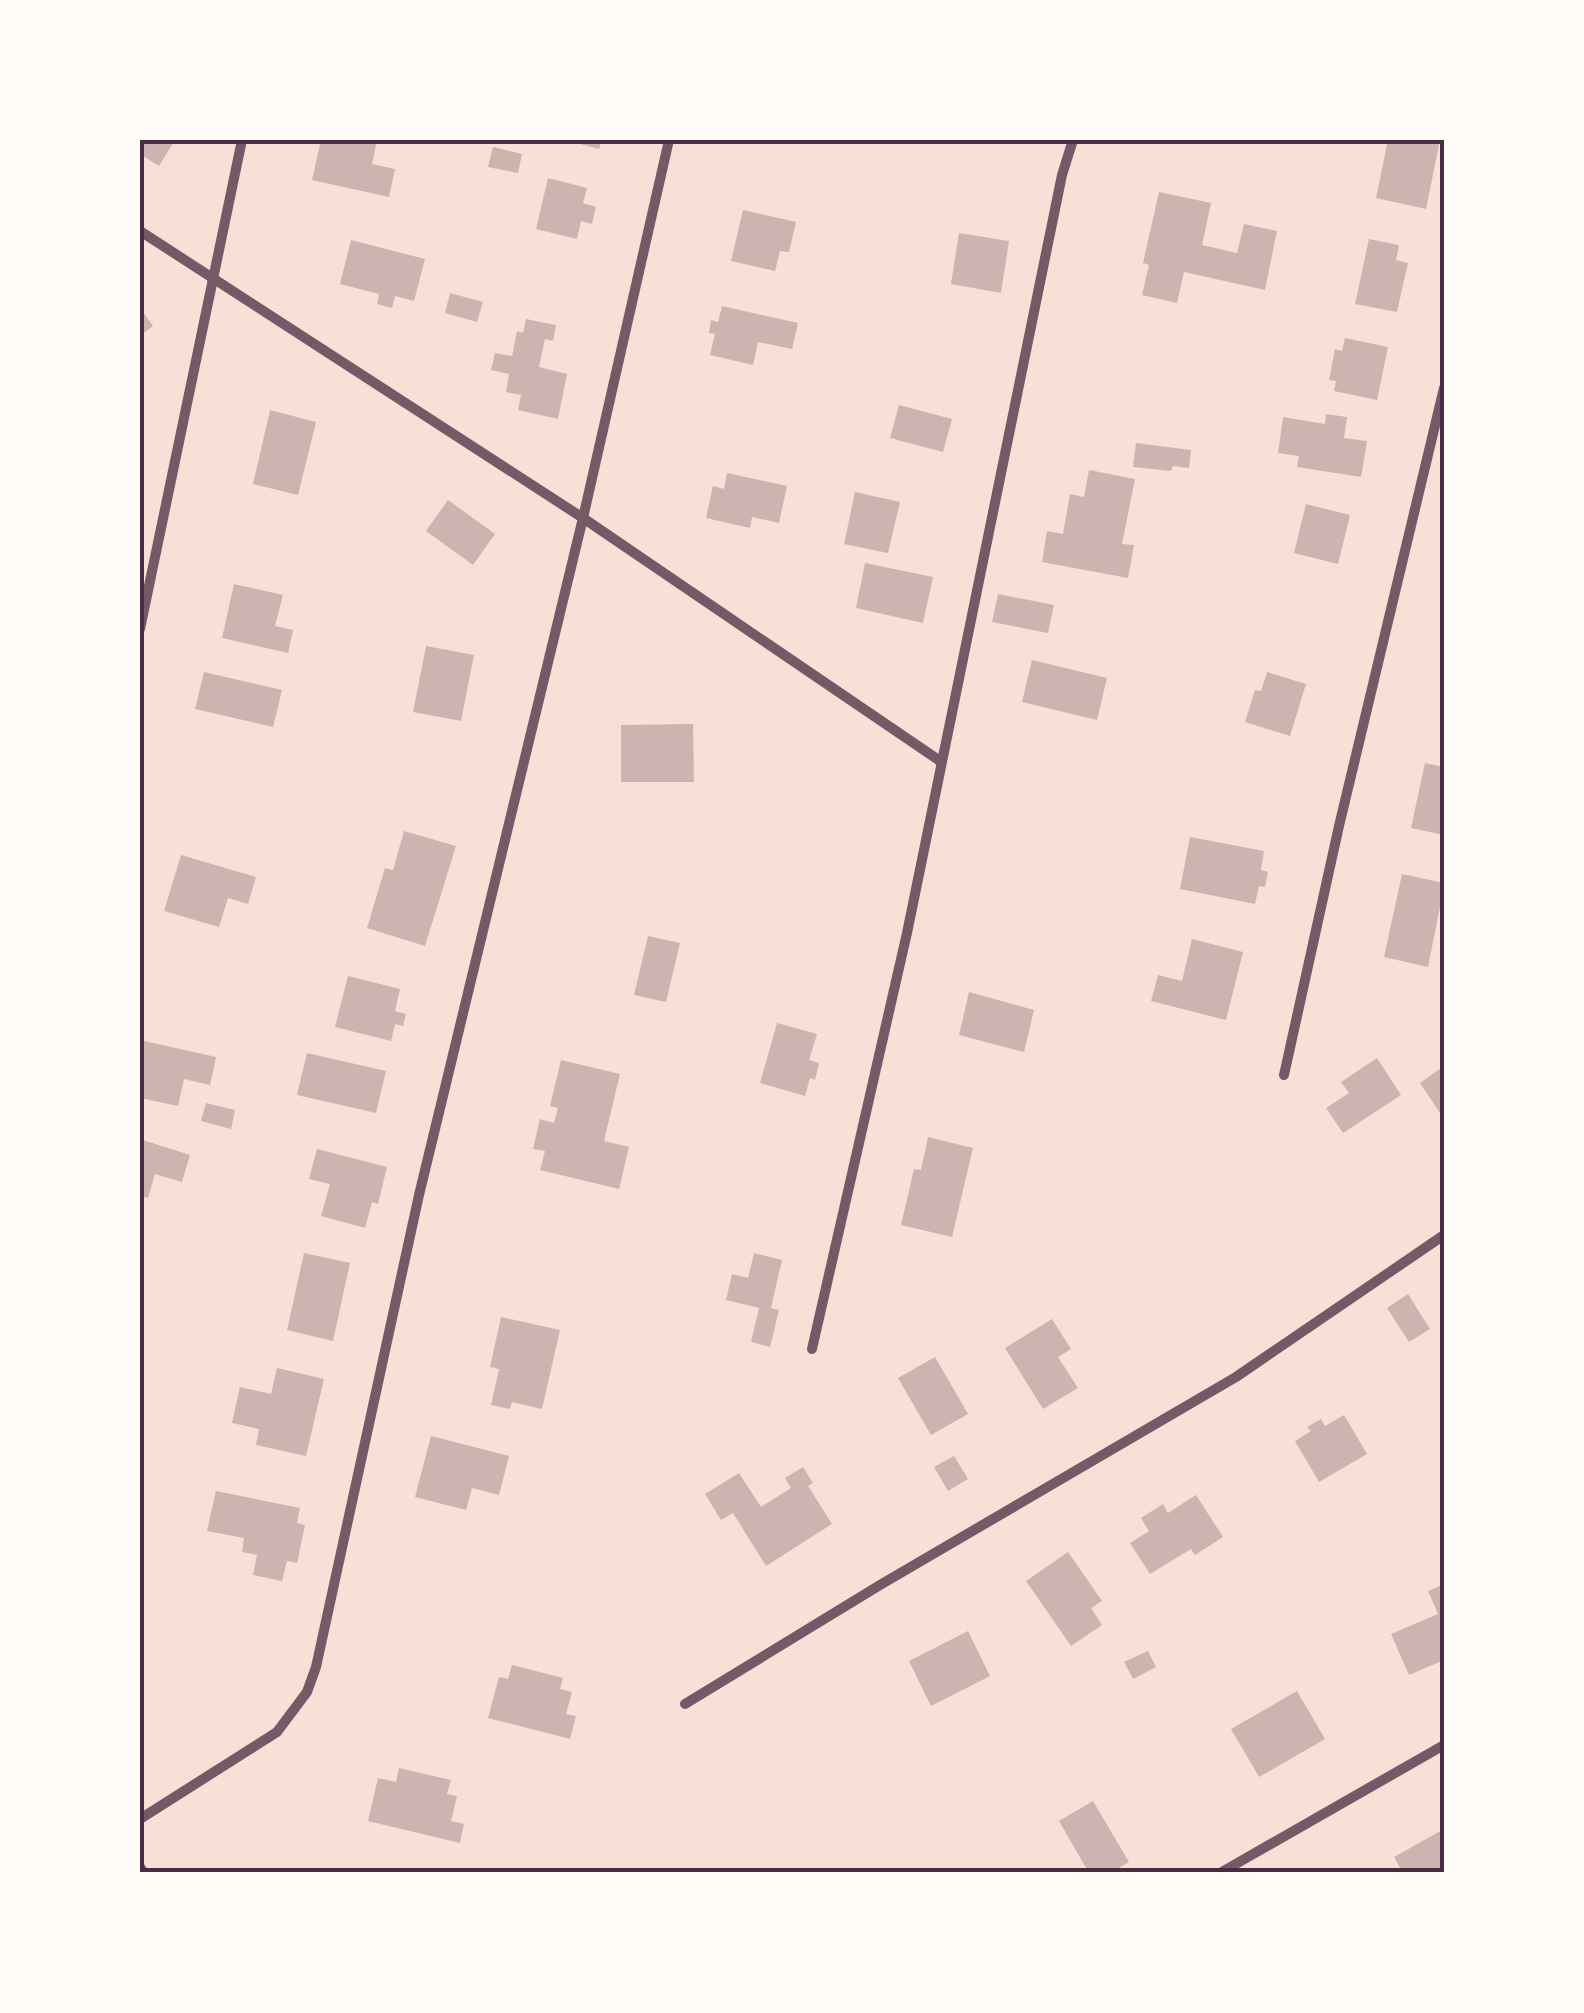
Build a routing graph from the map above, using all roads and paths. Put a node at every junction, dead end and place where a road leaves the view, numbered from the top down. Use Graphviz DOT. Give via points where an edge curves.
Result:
graph roads {
  1 [pos="242,140"];
  2 [pos="670,140"];
  3 [pos="1073,140"];
  4 [pos="140,231"];
  5 [pos="211,279"];
  6 [pos="1444,388"];
  7 [pos="583,518"];
  8 [pos="140,628"];
  9 [pos="940,761"];
  10 [pos="1284,1075"];
  11 [pos="1444,1235"];
  12 [pos="812,1349"];
  13 [pos="685,1704"];
  14 [pos="1444,1745"];
  15 [pos="140,1819"];
  16 [pos="1220,1873"];
  1 -- 5 [label="street"];
  2 -- 7 [label="street"];
  3 -- 9 [label="street"];
  4 -- 5 [label="street"];
  5 -- 7 [label="street"];
  5 -- 8 [label="street"];
  6 -- 10 [label="street"];
  7 -- 9 [label="street"];
  7 -- 15 [label="street" via="418,1195 307,1692 286,1722 249,1751"];
  9 -- 12 [label="street"];
  11 -- 13 [label="street" via="1236,1378"];
  14 -- 16 [label="street"];
}
